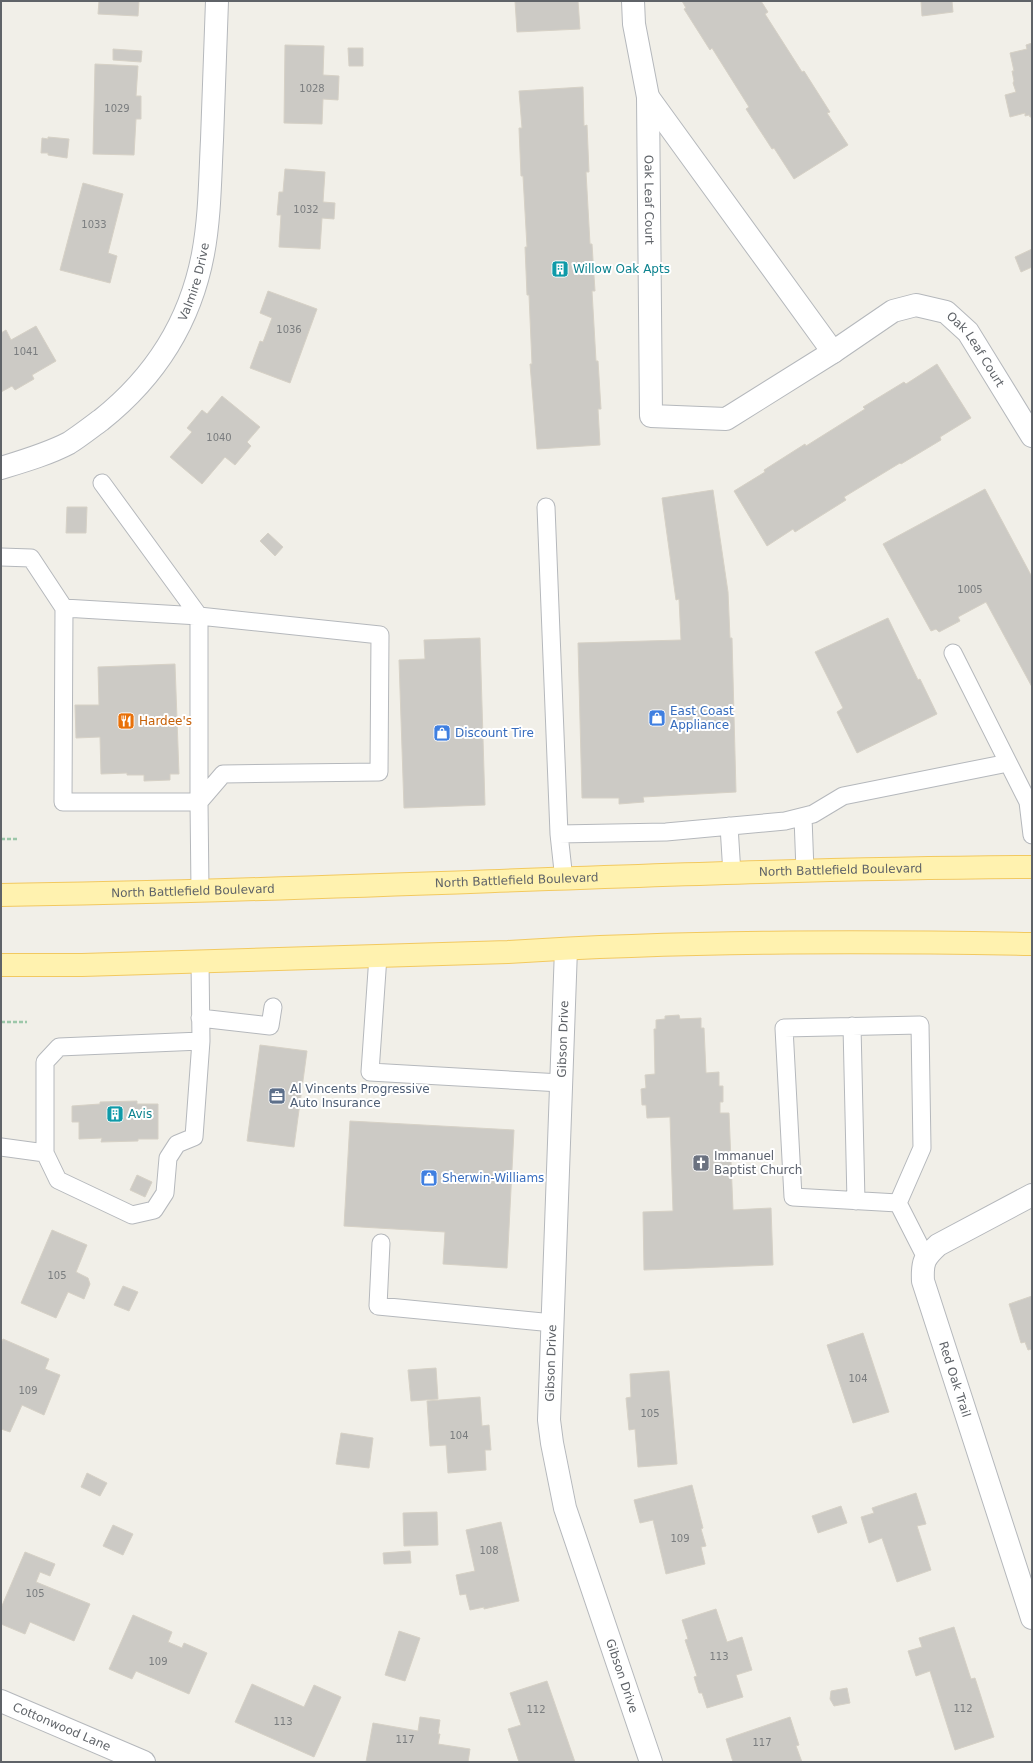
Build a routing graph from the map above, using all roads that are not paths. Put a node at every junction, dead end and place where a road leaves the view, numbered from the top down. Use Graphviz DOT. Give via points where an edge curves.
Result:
graph roads {
  1 [pos="217,1"];
  2 [pos="632,1"];
  3 [pos="648,97"];
  4 [pos="833,352"];
  5 [pos="1032,436"];
  6 [pos="1,468"];
  7 [pos="102,483"];
  8 [pos="546,507"];
  9 [pos="1,557"];
  10 [pos="64,608"];
  11 [pos="199,616"];
  12 [pos="954,653"];
  13 [pos="1008,763"];
  14 [pos="199,802"];
  15 [pos="803,817"];
  16 [pos="729,826"];
  17 [pos="559,834"];
  18 [pos="1032,835"];
  19 [pos="1032,867"];
  20 [pos="805,871"];
  21 [pos="732,874"];
  22 [pos="564,880"];
  23 [pos="200,891"];
  24 [pos="1,895"];
  25 [pos="1032,944"];
  26 [pos="566,949"];
  27 [pos="378,956"];
  28 [pos="200,961"];
  29 [pos="1,965"];
  30 [pos="273,1007"];
  31 [pos="200,1018"];
  32 [pos="852,1026"];
  33 [pos="201,1041"];
  34 [pos="561,1083"];
  35 [pos="1,1147"];
  36 [pos="44,1153"];
  37 [pos="1032,1195"];
  38 [pos="856,1201"];
  39 [pos="898,1203"];
  40 [pos="381,1243"];
  41 [pos="926,1256"];
  42 [pos="553,1323"];
  43 [pos="1032,1618"];
  44 [pos="1,1701"];
  45 [pos="144,1762"];
  46 [pos="651,1762"];
  1 -- 6 [label="street, Valmire Drive" via="209,200 203,254 184,316 162,356 144,380 119,406 68,443"];
  2 -- 3 [label="street"];
  3 -- 4 [label="street"];
  3 -- 4 [label="street, Oak Leaf Court" via="651,416 726,419"];
  4 -- 5 [label="street, Oak Leaf Court" via="893,311 916,305 946,312 968,332"];
  7 -- 11 [label="lane"];
  8 -- 17 [label="lane"];
  9 -- 10 [label="lane" via="31,558"];
  10 -- 11 [label="lane"];
  10 -- 14 [label="lane" via="63,802"];
  11 -- 14 [label="lane"];
  11 -- 14 [label="lane" via="380,635 380,688 379,772 223,774"];
  12 -- 13 [label="lane"];
  13 -- 15 [label="lane" via="843,796"];
  13 -- 18 [label="lane" via="1028,802"];
  14 -- 23 [label="lane"];
  15 -- 16 [label="lane"];
  15 -- 20 [label="lane"];
  16 -- 17 [label="lane" via="666,832"];
  16 -- 21 [label="lane"];
  17 -- 22 [label="lane"];
  19 -- 20 [label="main road, North Battlefield Boulevard"];
  20 -- 21 [label="main road, North Battlefield Boulevard"];
  21 -- 22 [label="main road, North Battlefield Boulevard"];
  22 -- 23 [label="main road, North Battlefield Boulevard"];
  23 -- 24 [label="main road, North Battlefield Boulevard"];
  25 -- 26 [label="main road" via="778,942"];
  26 -- 27 [label="main road"];
  26 -- 34 [label="street, Gibson Drive"];
  27 -- 28 [label="main road"];
  27 -- 34 [label="lane" via="370,1072"];
  28 -- 29 [label="main road"];
  28 -- 31 [label="lane"];
  30 -- 31 [label="lane" via="270,1026"];
  31 -- 33 [label="lane"];
  32 -- 38 [label="lane"];
  32 -- 38 [label="lane" via="784,1028 793,1197"];
  32 -- 39 [label="lane" via="920,1025 922,1148"];
  33 -- 36 [label="lane" via="59,1047 45,1062"];
  33 -- 36 [label="lane" via="194,1137 176,1144 168,1158 165,1193 154,1210 132,1215 58,1180"];
  34 -- 42 [label="street, Gibson Drive"];
  35 -- 36 [label="lane"];
  37 -- 41 [label="street" via="938,1245"];
  38 -- 39 [label="lane"];
  39 -- 41 [label="lane"];
  40 -- 42 [label="lane" via="378,1306"];
  41 -- 43 [label="street, Red Oak Trail" via="923,1281"];
  42 -- 46 [label="street, Gibson Drive" via="549,1420 565,1508"];
  44 -- 45 [label="street, Cottonwood Lane"];
}
